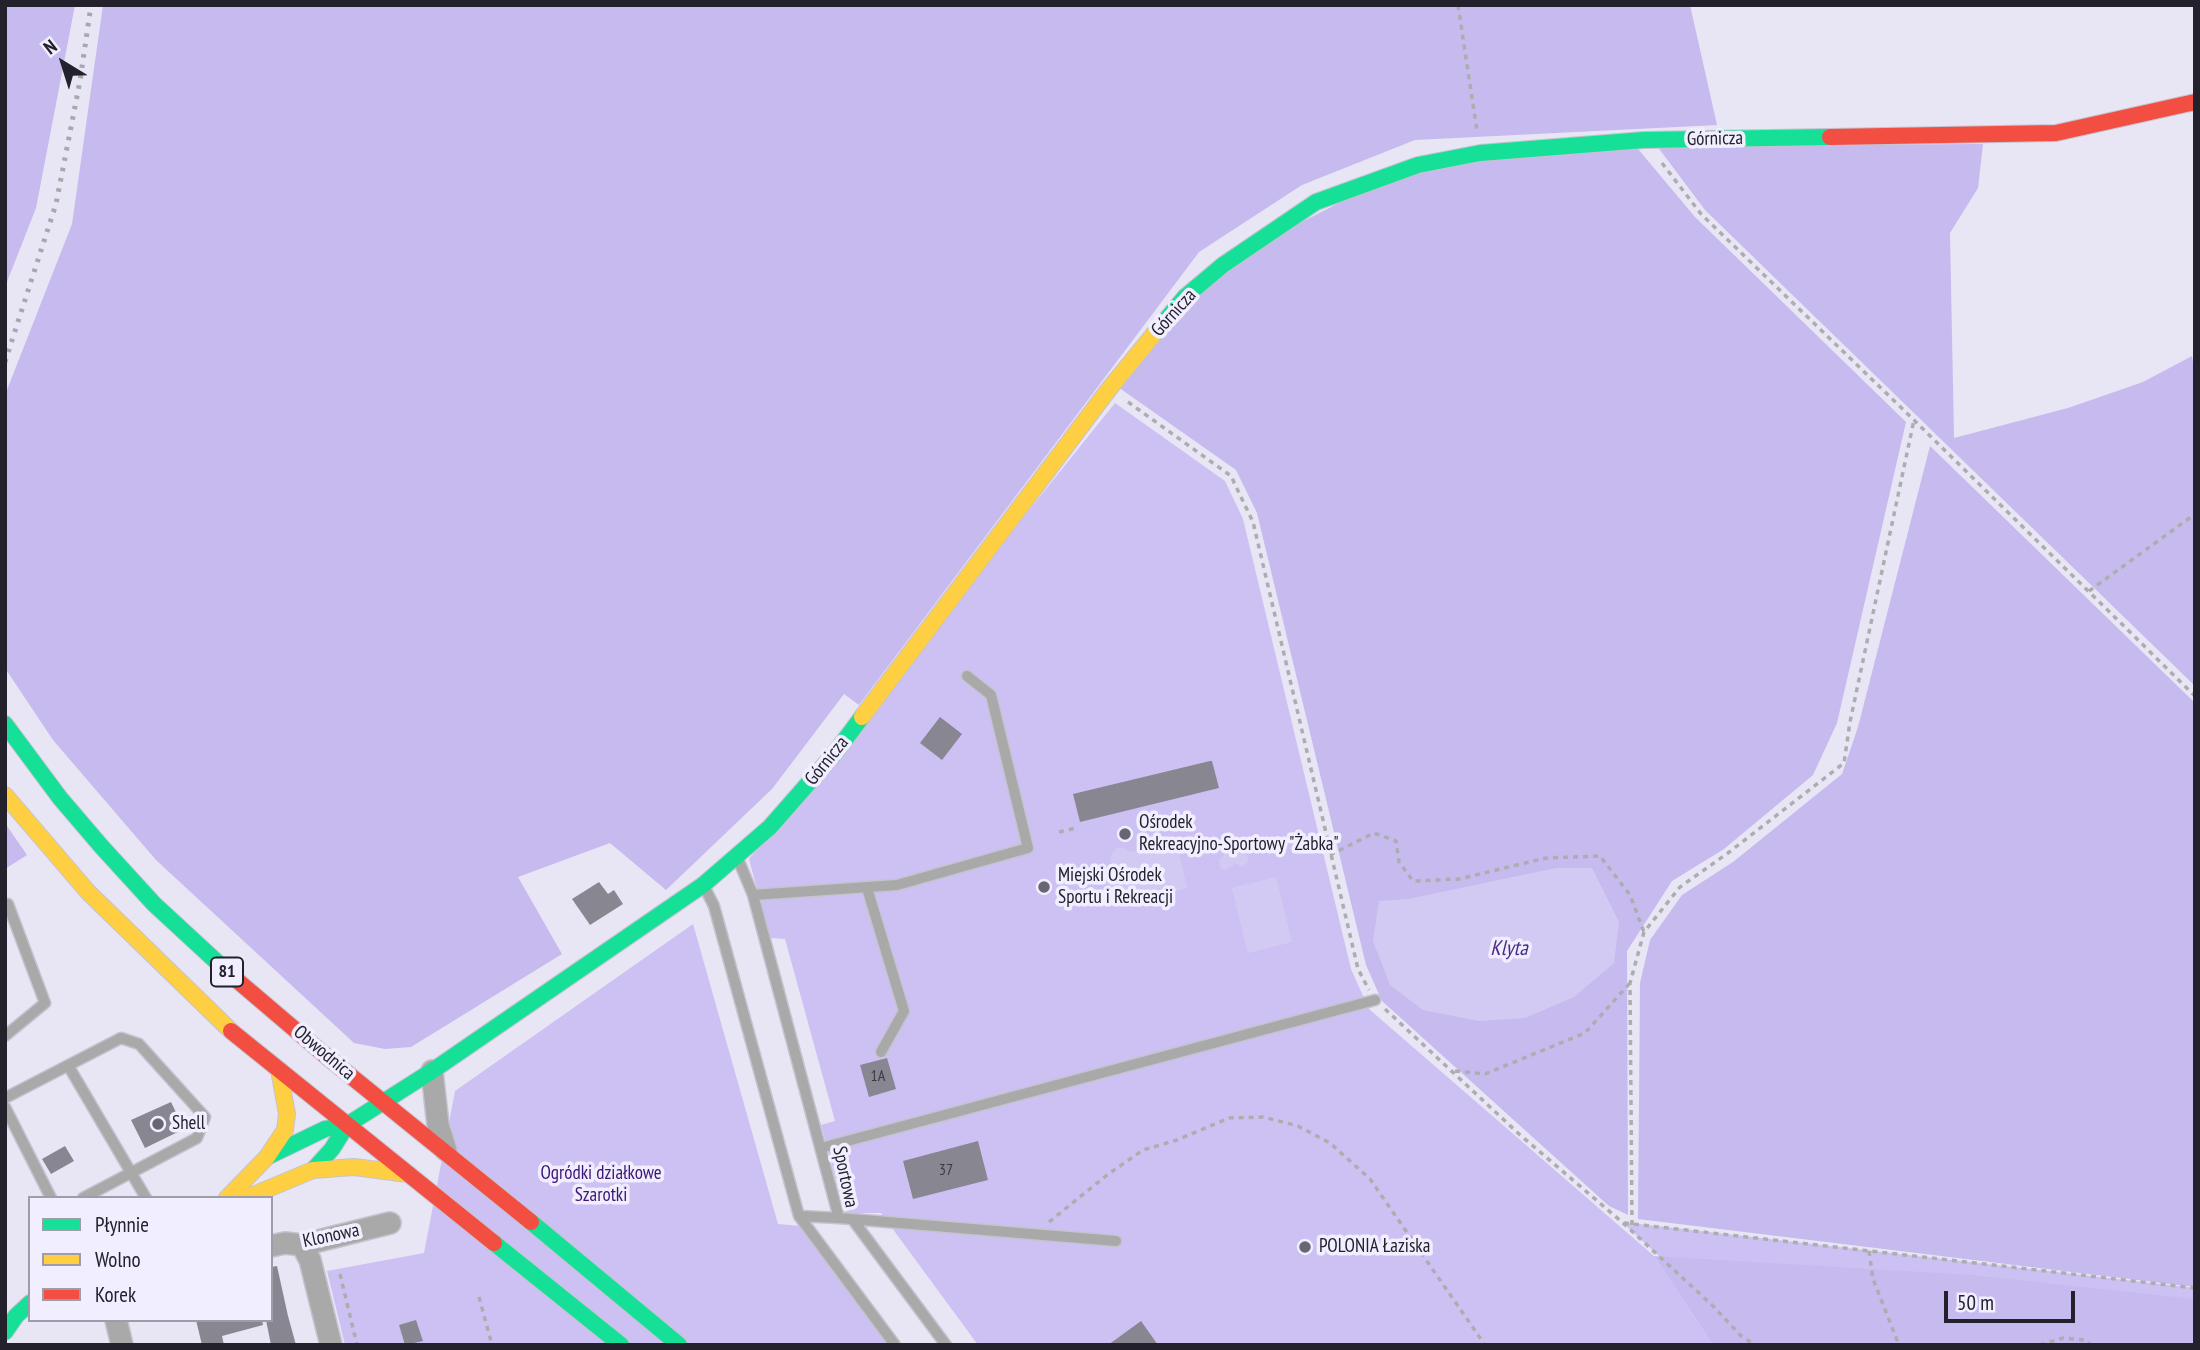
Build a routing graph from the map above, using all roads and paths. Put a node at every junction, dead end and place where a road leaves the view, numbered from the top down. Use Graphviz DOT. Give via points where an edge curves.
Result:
graph roads {
  1 [pos="1458,5"];
  2 [pos="2195,103"];
  3 [pos="1644,140"];
  4 [pos="1480,153"];
  5 [pos="1109,389"];
  6 [pos="1914,419"];
  7 [pos="2195,514"];
  8 [pos="2089,591"];
  9 [pos="967,676"];
  10 [pos="2195,696"];
  11 [pos="5,724"];
  12 [pos="5,796"];
  13 [pos="1076,828"];
  14 [pos="1059,832"];
  15 [pos="1330,855"];
  16 [pos="737,857"];
  17 [pos="704,885"];
  18 [pos="867,888"];
  19 [pos="753,895"];
  20 [pos="8,904"];
  21 [pos="1644,932"];
  22 [pos="1630,983"];
  23 [pos="1375,1000"];
  24 [pos="6,1031"];
  25 [pos="881,1052"];
  26 [pos="69,1067"];
  27 [pos="279,1070"];
  28 [pos="432,1071"];
  29 [pos="1453,1071"];
  30 [pos="5,1098"];
  31 [pos="382,1101"];
  32 [pos="5,1107"];
  33 [pos="347,1125"];
  34 [pos="821,1148"];
  35 [pos="447,1152"];
  36 [pos="267,1157"];
  37 [pos="313,1170"];
  38 [pos="131,1174"];
  39 [pos="408,1174"];
  40 [pos="50,1196"];
  41 [pos="87,1196"];
  42 [pos="145,1196"];
  43 [pos="229,1196"];
  44 [pos="251,1196"];
  45 [pos="799,1216"];
  46 [pos="839,1218"];
  47 [pos="853,1220"];
  48 [pos="1622,1222"];
  49 [pos="390,1223"];
  50 [pos="1632,1225"];
  51 [pos="1034,1235"];
  52 [pos="1116,1241"];
  53 [pos="302,1244"];
  54 [pos="273,1246"];
  55 [pos="1869,1251"];
  56 [pos="340,1274"];
  57 [pos="2195,1288"];
  58 [pos="28,1292"];
  59 [pos="479,1297"];
  60 [pos="12,1298"];
  61 [pos="28,1305"];
  62 [pos="116,1322"];
  63 [pos="5,1332"];
  64 [pos="122,1345"];
  65 [pos="331,1345"];
  66 [pos="357,1345"];
  67 [pos="492,1345"];
  68 [pos="621,1345"];
  69 [pos="679,1345"];
  70 [pos="895,1345"];
  71 [pos="946,1345"];
  72 [pos="1485,1345"];
  73 [pos="1755,1345"];
  74 [pos="1899,1345"];
  75 [pos="2040,1345"];
  76 [pos="2091,1345"];
  1 -- 4 [label="path"];
  2 -- 3 [label="street, Górnicza" via="2056,133"];
  3 -- 4 [label="street, Górnicza"];
  3 -- 6 [label="path" via="1701,214"];
  4 -- 5 [label="street, Górnicza" via="1418,165 1316,202 1223,265 1185,298"];
  5 -- 15 [label="path" via="1231,475 1253,522"];
  5 -- 16 [label="street, Górnicza" via="835,753"];
  6 -- 8 [label="path"];
  6 -- 21 [label="path" via="1844,763 1680,887"];
  7 -- 8 [label="path"];
  8 -- 10 [label="path"];
  9 -- 18 [label="lane" via="991,695 1028,848 897,886"];
  11 -- 31 [label="street, Obwodnica / 81" via="60,798 154,904 209,957"];
  12 -- 27 [label="street, 81" via="97,901 220,1022"];
  13 -- 14 [label="path"];
  15 -- 21 [label="path" via="1374,833 1396,841 1399,862 1413,881 1459,879 1546,858 1600,856 1630,895"];
  15 -- 23 [label="path" via="1358,969"];
  16 -- 17 [label="street, Górnicza"];
  16 -- 19 [label="lane, Sportowa"];
  17 -- 28 [label="street, Górnicza"];
  17 -- 45 [label="lane" via="714,906"];
  18 -- 19 [label="lane"];
  18 -- 25 [label="lane" via="904,1011"];
  19 -- 34 [label="lane, Sportowa"];
  20 -- 24 [label="lane" via="45,1003"];
  21 -- 22 [label="path"];
  22 -- 29 [label="path" via="1586,1033 1485,1074"];
  22 -- 50 [label="path"];
  23 -- 29 [label="path"];
  23 -- 34 [label="lane"];
  26 -- 30 [label="lane"];
  26 -- 38 [label="lane"];
  26 -- 38 [label="lane" via="121,1038 139,1044 205,1117 197,1138"];
  27 -- 33 [label="street, 81"];
  27 -- 36 [label="street" via="287,1119"];
  28 -- 31 [label="street, Górnicza"];
  28 -- 35 [label="street" via="438,1125"];
  29 -- 48 [label="path"];
  31 -- 33 [label="street, Górnicza"];
  31 -- 35 [label="street, Obwodnica / 81"];
  32 -- 40 [label="lane"];
  33 -- 36 [label="street" via="325,1129"];
  33 -- 37 [label="street"];
  33 -- 39 [label="street, 81"];
  34 -- 46 [label="lane, Sportowa"];
  35 -- 69 [label="street, Obwodnica / 81"];
  36 -- 43 [label="street"];
  37 -- 39 [label="street" via="354,1167"];
  37 -- 44 [label="street"];
  38 -- 41 [label="lane"];
  38 -- 42 [label="lane"];
  39 -- 68 [label="street, 81"];
  45 -- 46 [label="lane, Sportowa"];
  45 -- 70 [label="lane"];
  46 -- 47 [label="lane"];
  47 -- 51 [label="lane"];
  47 -- 71 [label="lane"];
  48 -- 50 [label="path"];
  48 -- 73 [label="path"];
  49 -- 53 [label="street, Klonowa"];
  50 -- 55 [label="path"];
  51 -- 52 [label="lane"];
  51 -- 72 [label="path" via="1143,1150 1229,1118 1263,1117 1298,1126 1330,1143 1370,1179"];
  53 -- 54 [label="street, Klonowa"];
  53 -- 65 [label="street"];
  55 -- 57 [label="path"];
  55 -- 74 [label="path" via="1873,1279"];
  56 -- 66 [label="path"];
  58 -- 60 [label="street"];
  59 -- 67 [label="path"];
  61 -- 63 [label="street"];
  62 -- 64 [label="street"];
  75 -- 76 [label="path" via="2063,1338"];
}
